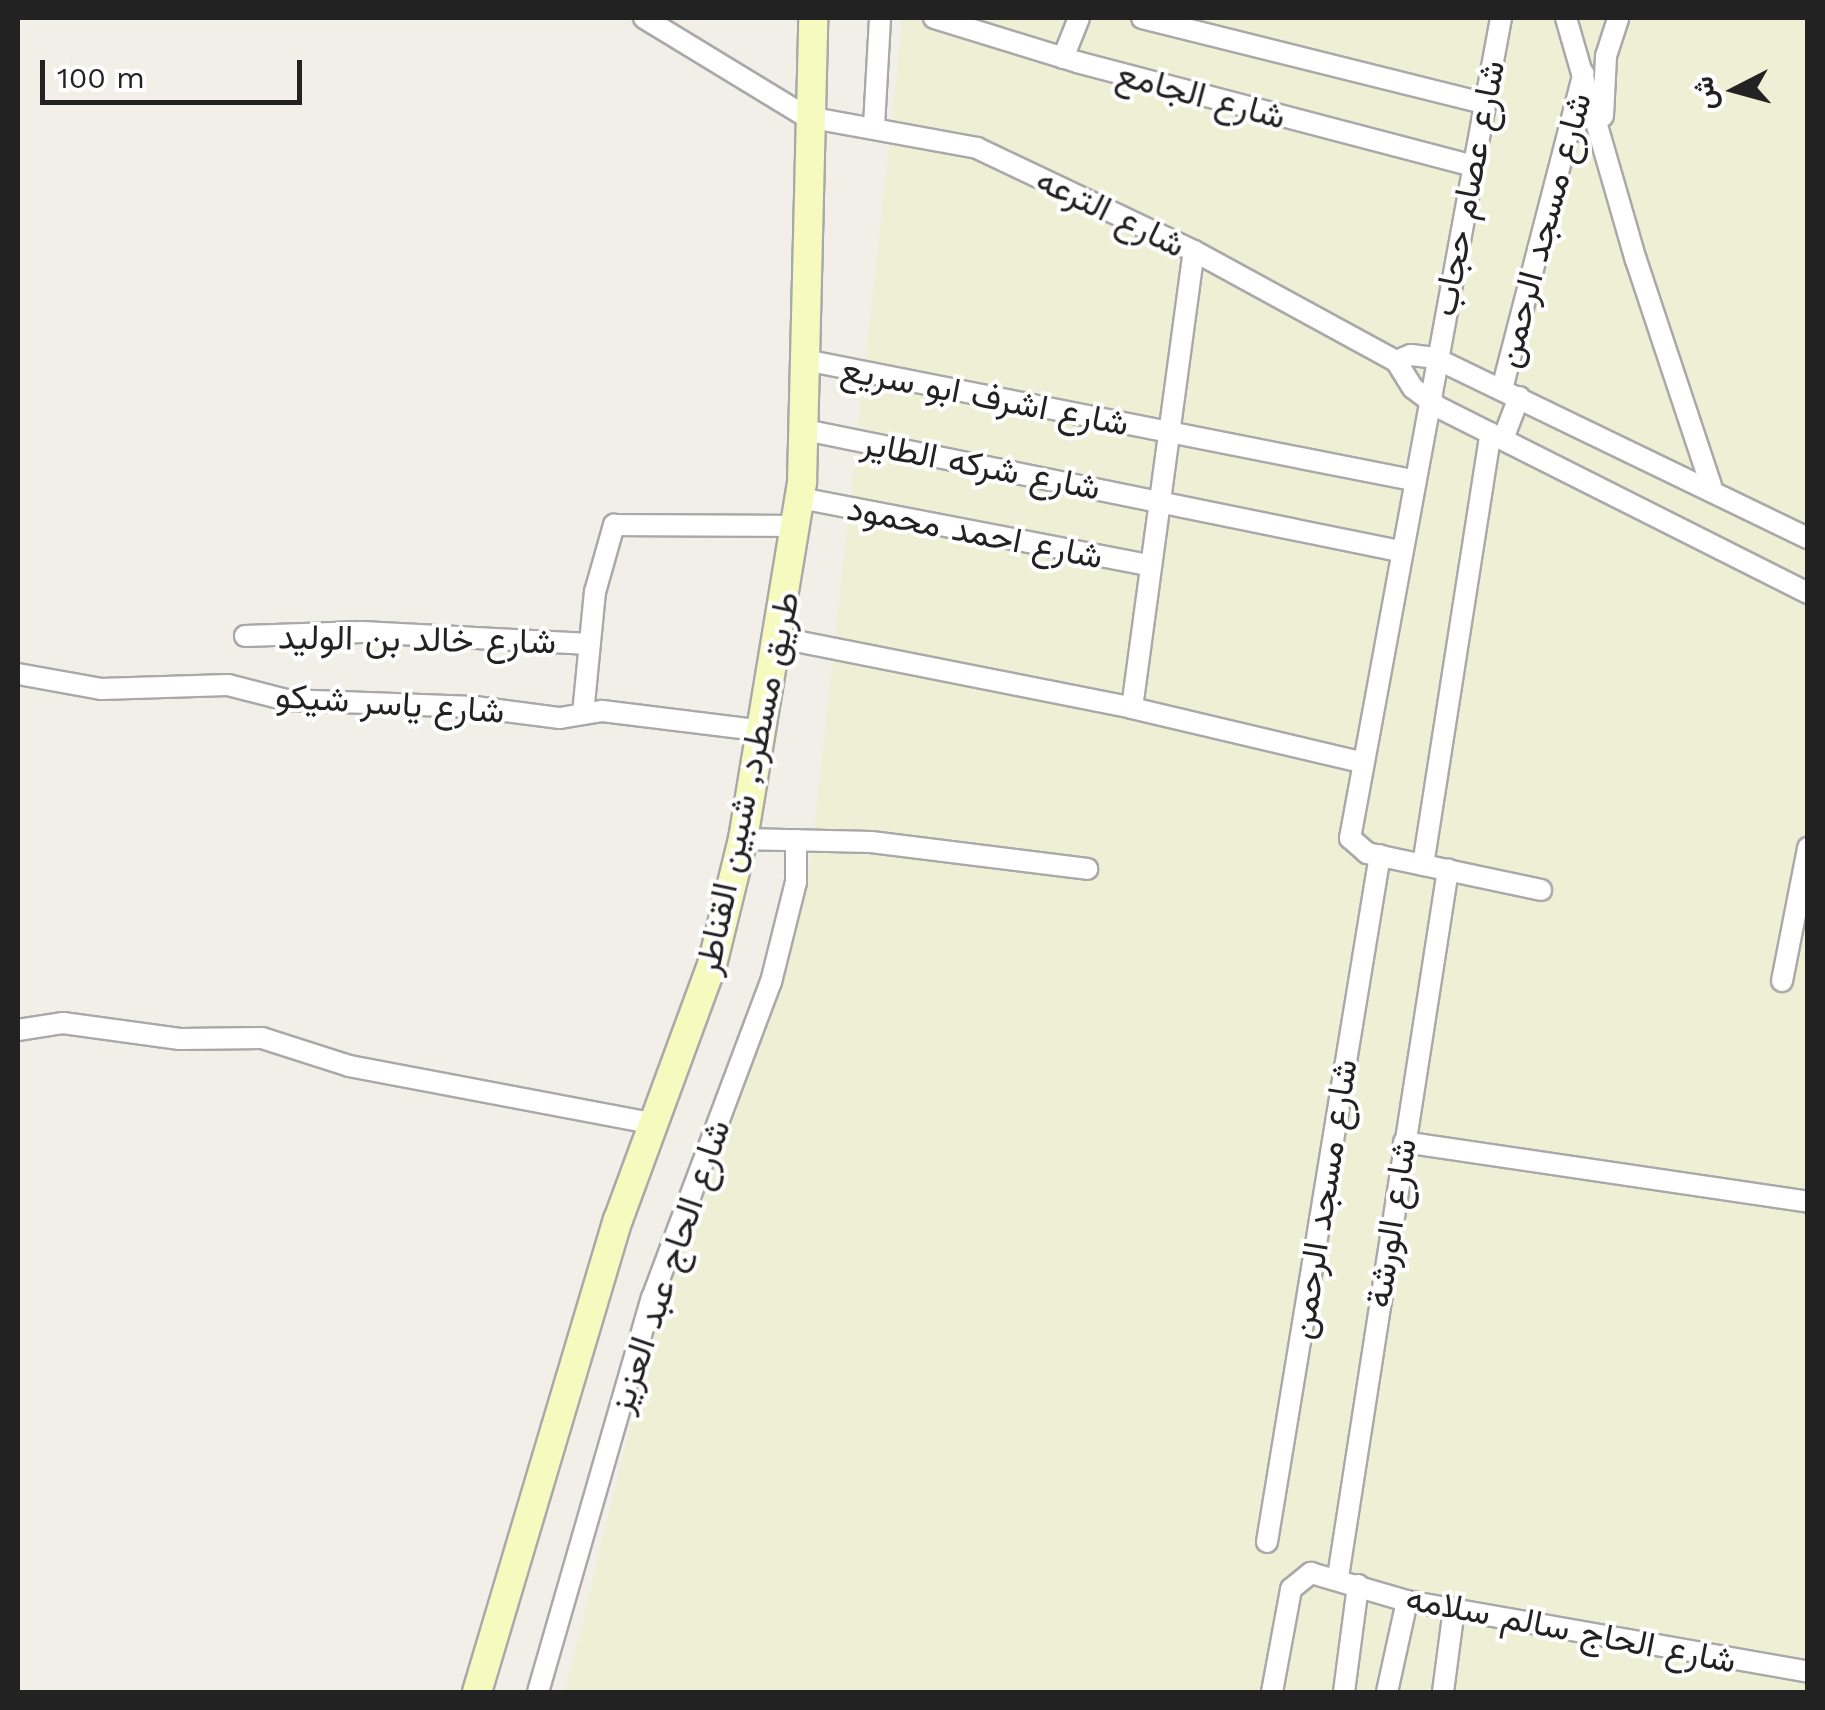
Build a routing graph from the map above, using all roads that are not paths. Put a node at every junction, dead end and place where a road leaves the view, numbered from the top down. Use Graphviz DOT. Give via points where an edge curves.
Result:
graph roads {
  1 [pos="644,18"];
  2 [pos="813,18"];
  3 [pos="880,18"];
  4 [pos="934,18"];
  5 [pos="1079,18"];
  6 [pos="1142,18"];
  7 [pos="1500,18"];
  8 [pos="1566,18"];
  9 [pos="1618,18"];
  10 [pos="1063,58"];
  11 [pos="1584,71"];
  12 [pos="1484,103"];
  13 [pos="816,119"];
  14 [pos="866,126"];
  15 [pos="1602,133"];
  16 [pos="1469,165"];
  17 [pos="1194,251"];
  18 [pos="1435,358"];
  19 [pos="805,360"];
  20 [pos="1396,362"];
  21 [pos="1511,393"];
  22 [pos="1426,397"];
  23 [pos="804,430"];
  24 [pos="1166,431"];
  25 [pos="1497,436"];
  26 [pos="1412,480"];
  27 [pos="1711,486"];
  28 [pos="1157,500"];
  29 [pos="798,512"];
  30 [pos="1808,538"];
  31 [pos="1398,551"];
  32 [pos="1149,565"];
  33 [pos="1808,592"];
  34 [pos="245,636"];
  35 [pos="780,638"];
  36 [pos="590,644"];
  37 [pos="18,674"];
  38 [pos="1132,708"];
  39 [pos="582,714"];
  40 [pos="764,731"];
  41 [pos="1361,762"];
  42 [pos="749,839"];
  43 [pos="790,840"];
  44 [pos="1808,848"];
  45 [pos="1380,855"];
  46 [pos="1423,864"];
  47 [pos="1088,870"];
  48 [pos="1448,870"];
  49 [pos="1541,890"];
  50 [pos="1782,981"];
  51 [pos="18,1030"];
  52 [pos="651,1123"];
  53 [pos="1404,1142"];
  54 [pos="1808,1202"];
  55 [pos="1267,1542"];
  56 [pos="1348,1581"];
  57 [pos="1407,1600"];
  58 [pos="1454,1609"];
  59 [pos="1808,1672"];
  60 [pos="477,1692"];
  61 [pos="538,1692"];
  62 [pos="1272,1692"];
  63 [pos="1344,1692"];
  64 [pos="1387,1692"];
  65 [pos="1443,1692"];
  1 -- 13 [label="street"];
  2 -- 13 [label="main road, طريق مسطرد, شبين القناطر"];
  3 -- 14 [label="street"];
  4 -- 10 [label="street, شارع الجامع"];
  5 -- 10 [label="street"];
  6 -- 12 [label="street"];
  7 -- 12 [label="street, شارع عصام حجاب"];
  8 -- 11 [label="street"];
  9 -- 15 [label="street" via="1606,56"];
  10 -- 16 [label="street, شارع الجامع"];
  11 -- 15 [label="street"];
  11 -- 21 [label="street, شارع مسجد الرحمن"];
  12 -- 16 [label="street, شارع عصام حجاب"];
  13 -- 14 [label="street, شارع الترعه"];
  13 -- 19 [label="main road, طريق مسطرد, شبين القناطر"];
  14 -- 17 [label="street, شارع الترعه" via="977,148"];
  15 -- 27 [label="street"];
  16 -- 18 [label="street, شارع عصام حجاب"];
  17 -- 20 [label="street, شارع الترعه"];
  17 -- 24 [label="street"];
  18 -- 20 [label="street" via="1412,355"];
  18 -- 21 [label="street"];
  18 -- 22 [label="street, شارع عصام حجاب"];
  19 -- 23 [label="main road, طريق مسطرد, شبين القناطر"];
  19 -- 24 [label="street, شارع اشرف ابو سريع"];
  20 -- 22 [label="street, شارع الترعه"];
  21 -- 25 [label="street, شارع مسجد الرحمن"];
  21 -- 27 [label="street"];
  22 -- 25 [label="street, شارع الترعه"];
  22 -- 26 [label="street, شارع عصام حجاب"];
  23 -- 28 [label="street, شارع شركه الطاير"];
  23 -- 29 [label="main road, طريق مسطرد, شبين القناطر"];
  24 -- 26 [label="street, شارع اشرف ابو سريع"];
  24 -- 28 [label="street"];
  25 -- 33 [label="street, شارع الترعه"];
  25 -- 46 [label="street, شارع مسجد الرحمن"];
  26 -- 31 [label="street, شارع عصام حجاب"];
  27 -- 30 [label="street"];
  28 -- 31 [label="street, شارع شركه الطاير"];
  28 -- 32 [label="street"];
  29 -- 32 [label="street, شارع احمد محمود"];
  29 -- 35 [label="main road, طريق مسطرد, شبين القناطر"];
  29 -- 36 [label="street, شارع احمد محمود" via="614,525 595,592"];
  31 -- 41 [label="street, شارع عصام حجاب"];
  32 -- 38 [label="street"];
  34 -- 36 [label="street, شارع خالد بن الوليد" via="396,632"];
  35 -- 38 [label="street"];
  35 -- 40 [label="main road, طريق مسطرد, شبين القناطر"];
  36 -- 39 [label="street"];
  37 -- 39 [label="street, شارع ياسر شيكو" via="101,689 228,685 287,700"];
  38 -- 41 [label="street"];
  39 -- 40 [label="street, شارع ياسر شيكو"];
  40 -- 42 [label="main road, طريق مسطرد, شبين القناطر"];
  41 -- 45 [label="street, شارع عصام حجاب" via="1350,838 1354,848"];
  42 -- 43 [label="street"];
  42 -- 52 [label="main road, طريق مسطرد, شبين القناطر" via="712,965"];
  43 -- 47 [label="street" via="871,842"];
  43 -- 61 [label="street, شارع الحاج عبد العزيز" via="796,882 771,982 652,1298"];
  44 -- 50 [label="street"];
  45 -- 46 [label="street"];
  45 -- 55 [label="street, شارع مسجد الرحمن"];
  46 -- 48 [label="street"];
  48 -- 49 [label="street"];
  48 -- 53 [label="street, شارع الورشة"];
  51 -- 52 [label="street" via="63,1023 180,1040 262,1038 349,1066"];
  52 -- 60 [label="main road, طريق مسطرد, شبين القناطر"];
  53 -- 54 [label="street"];
  53 -- 56 [label="street, شارع الورشة"];
  56 -- 57 [label="street, شارع الحاج سالم سلامه"];
  56 -- 62 [label="street" via="1310,1574 1291,1589"];
  56 -- 63 [label="street, شارع الورشة"];
  57 -- 58 [label="street, شارع الحاج سالم سلامه"];
  57 -- 64 [label="street"];
  58 -- 59 [label="street, شارع الحاج سالم سلامه"];
  58 -- 65 [label="street"];
}
